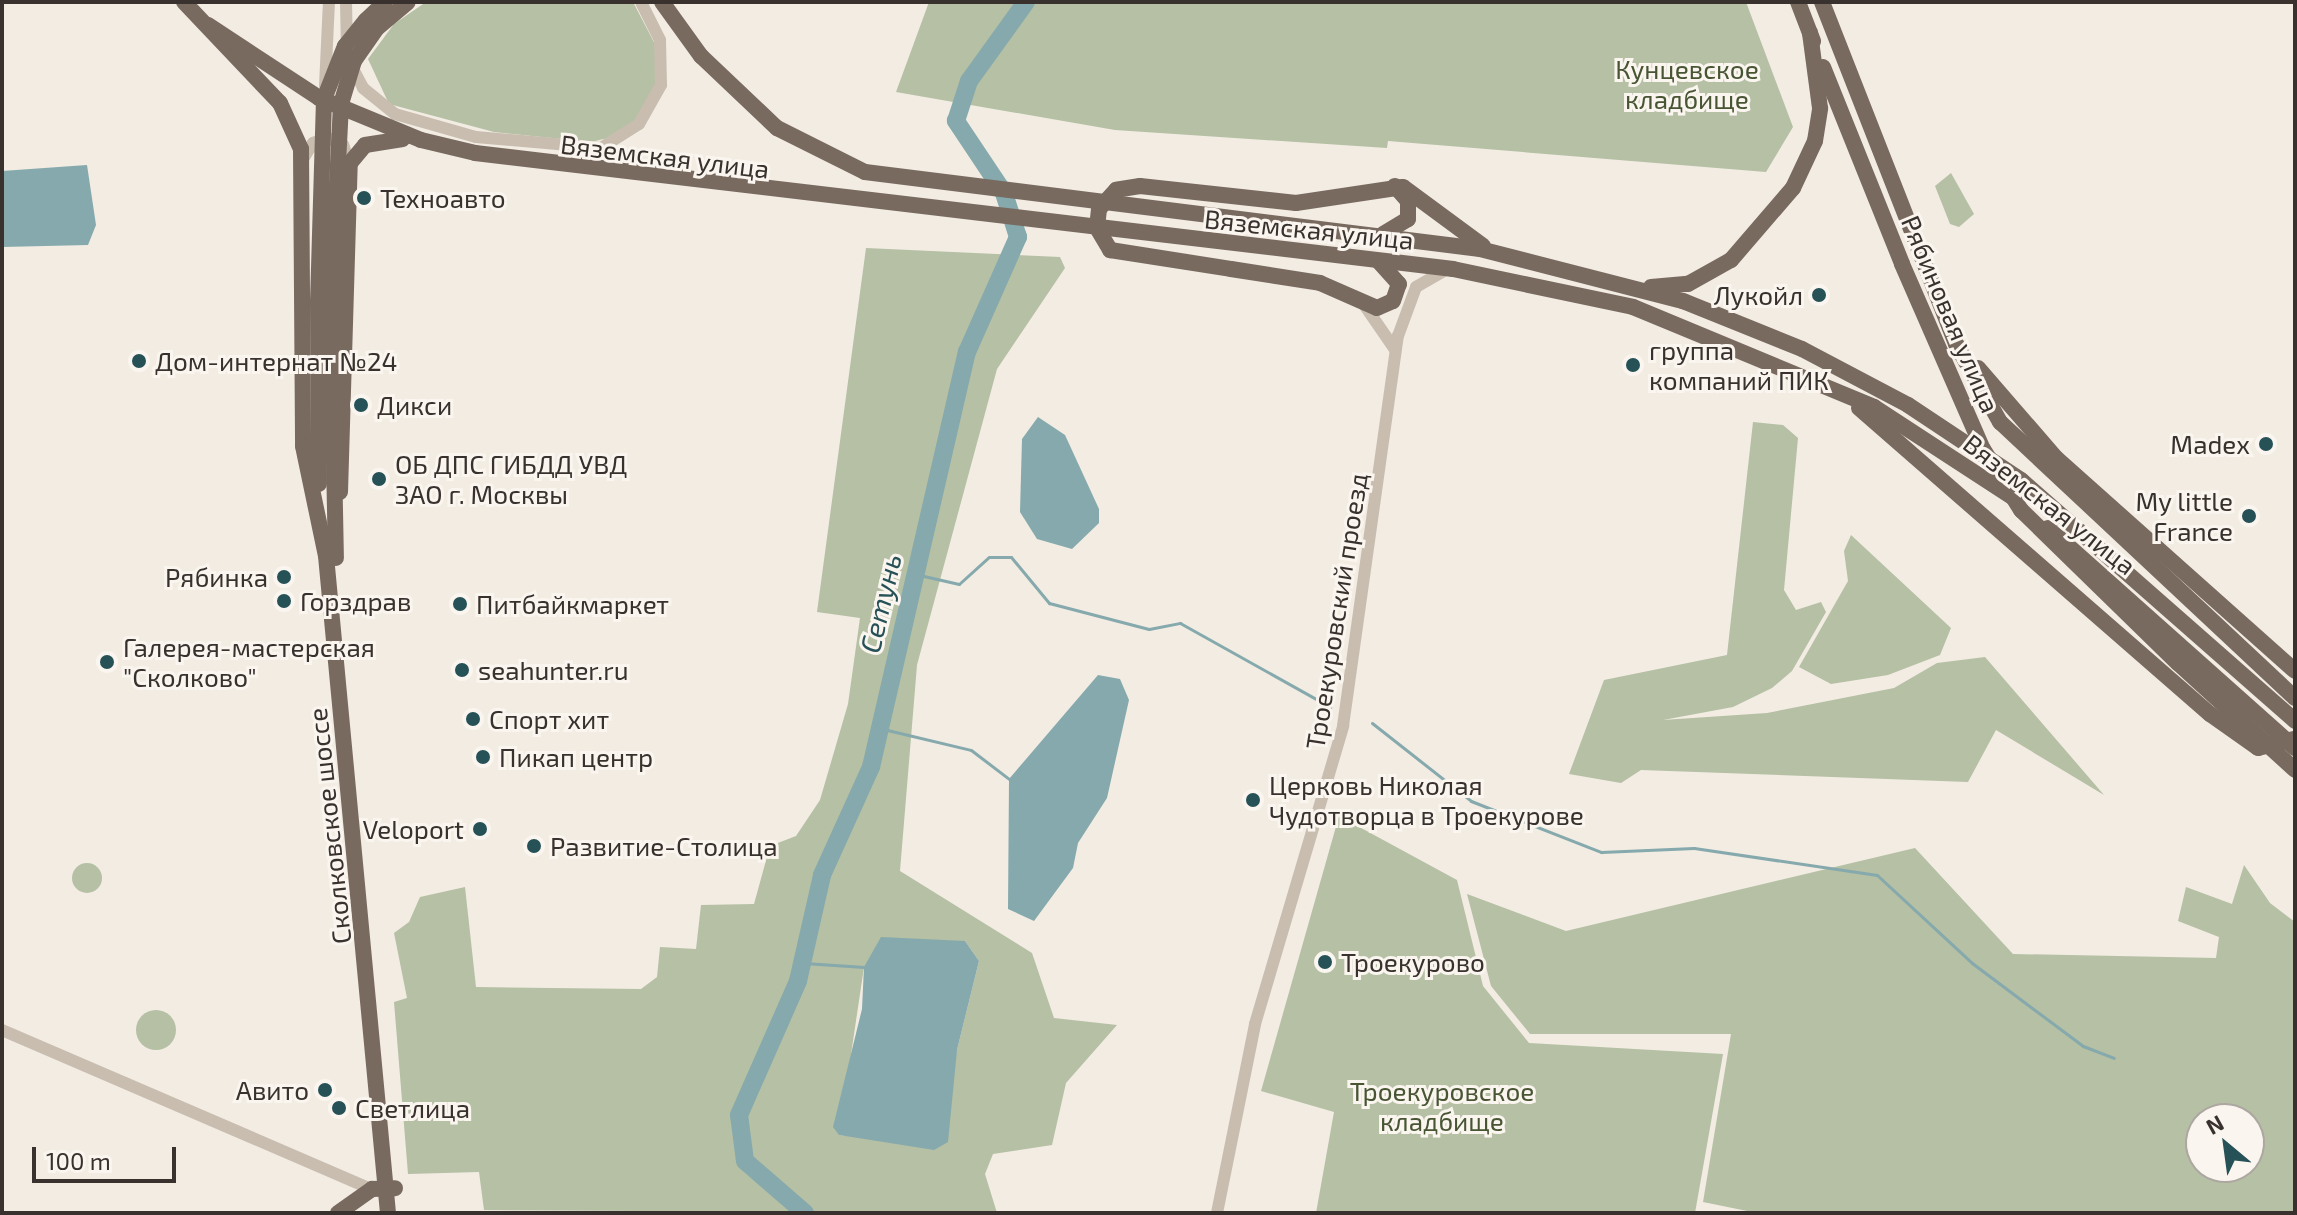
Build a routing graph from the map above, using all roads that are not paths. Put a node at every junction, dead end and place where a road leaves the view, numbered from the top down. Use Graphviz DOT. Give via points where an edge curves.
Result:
graph roads {
  1 [pos="184,2"];
  2 [pos="329,2"];
  3 [pos="346,2"];
  4 [pos="385,2"];
  5 [pos="408,2"];
  6 [pos="641,2"];
  7 [pos="662,2"];
  8 [pos="1798,2"];
  9 [pos="1822,2"];
  10 [pos="372,24"];
  11 [pos="208,25"];
  12 [pos="1810,33"];
  13 [pos="324,99"];
  14 [pos="421,140"];
  15 [pos="302,155"];
  16 [pos="350,163"];
  17 [pos="1393,185"];
  18 [pos="1375,235"];
  19 [pos="1499,253"];
  20 [pos="1372,259"];
  21 [pos="1453,269"];
  22 [pos="1627,285"];
  23 [pos="1405,290"];
  24 [pos="324,302"];
  25 [pos="1372,307"];
  26 [pos="1944,312"];
  27 [pos="1398,336"];
  28 [pos="1395,357"];
  29 [pos="1829,385"];
  30 [pos="324,541"];
  31 [pos="337,566"];
  32 [pos="2295,671"];
  33 [pos="2295,698"];
  34 [pos="2295,721"];
  35 [pos="2295,739"];
  36 [pos="2295,748"];
  37 [pos="2295,770"];
  38 [pos="2,1030"];
  39 [pos="385,1188"];
  40 [pos="338,1213"];
  41 [pos="388,1213"];
  42 [pos="398,1213"];
  43 [pos="1217,1213"];
  1 -- 11 [label="main road, Вяземская улица"];
  2 -- 13 [label="street"];
  3 -- 6 [label="street" via="353,71 395,114 476,137 586,151 628,134 656,99 663,55"];
  4 -- 10 [label="main road"];
  5 -- 10 [label="main road"];
  7 -- 18 [label="main road, Вяземская улица" via="701,56 777,128 818,153 907,182"];
  8 -- 12 [label="main road, Рябиновая улица"];
  9 -- 26 [label="main road, Рябиновая улица"];
  10 -- 13 [label="main road, bridge" via="345,46"];
  10 -- 24 [label="main road, bridge" via="341,104"];
  11 -- 14 [label="main road, Вяземская улица" via="319,98"];
  11 -- 15 [label="main road, Вяземская улица" via="280,103"];
  12 -- 22 [label="main road" via="1820,108 1815,141 1793,188 1744,246 1708,275 1688,284"];
  12 -- 37 [label="main road, Рябиновая улица, bridge" via="1983,449 2021,510"];
  13 -- 24 [label="main road, bridge"];
  14 -- 16 [label="main road" via="377,140"];
  14 -- 20 [label="main road, Вяземская улица" via="602,174"];
  15 -- 16 [label="street" via="309,145 328,138 345,148"];
  15 -- 30 [label="main road, Сколковское шоссе" via="300,398"];
  16 -- 31 [label="main road"];
  17 -- 18 [label="main road" via="1408,201 1408,219"];
  17 -- 19 [label="main road"];
  17 -- 25 [label="main road, bridge" via="1308,203 1140,186 1116,190 1099,209 1099,234 1110,250 1320,283"];
  18 -- 19 [label="main road, Вяземская улица"];
  19 -- 22 [label="main road, Вяземская улица"];
  20 -- 21 [label="main road, Вяземская улица"];
  20 -- 23 [label="main road"];
  21 -- 23 [label="street"];
  21 -- 29 [label="main road, Вяземская улица" via="1633,307"];
  22 -- 34 [label="main road, Вяземская улица" via="1802,349 1955,435 2079,525"];
  23 -- 25 [label="main road"];
  23 -- 27 [label="street"];
  23 -- 27 [label="street, Троекуровский проезд"];
  24 -- 30 [label="main road"];
  24 -- 31 [label="main road"];
  25 -- 27 [label="street" via="1392,322"];
  25 -- 28 [label="street" via="1388,332"];
  26 -- 32 [label="main road" via="2024,427"];
  26 -- 33 [label="main road, Рябиновая улица" via="1978,389 2020,446"];
  27 -- 28 [label="street, Троекуровский проезд"];
  28 -- 43 [label="street, Троекуровский проезд" via="1343,726 1255,1024"];
  29 -- 35 [label="main road, bridge" via="2244,742 2273,749"];
  29 -- 36 [label="main road, Вяземская улица" via="1998,487"];
  30 -- 39 [label="main road, Сколковское шоссе"];
  31 -- 39 [label="main road, Сколковское шоссе"];
  38 -- 39 [label="street"];
  39 -- 40 [label="main road"];
  39 -- 41 [label="main road, Сколковское шоссе"];
  39 -- 42 [label="main road, Сколковское шоссе"];
}
